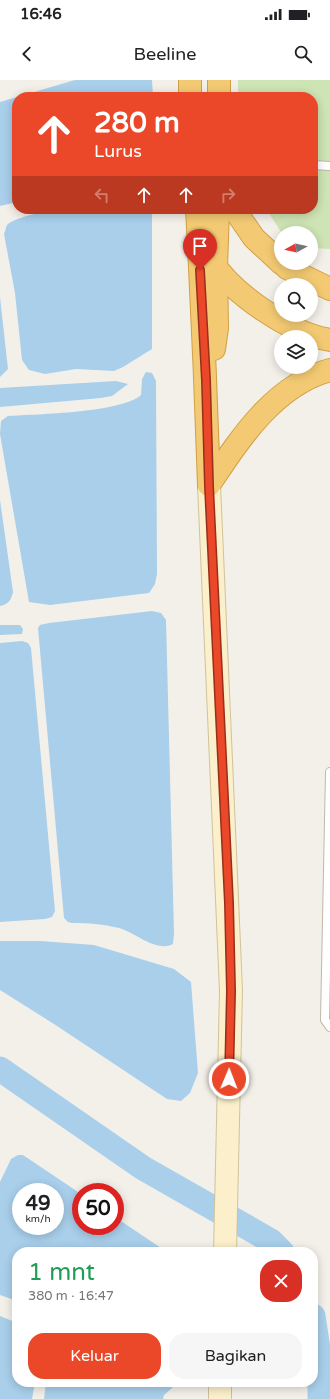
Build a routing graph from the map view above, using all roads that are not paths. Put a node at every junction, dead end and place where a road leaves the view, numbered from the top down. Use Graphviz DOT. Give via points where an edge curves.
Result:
graph roads {
  1 [pos="190,80"];
  2 [pos="219,80"];
  3 [pos="190,92"];
  4 [pos="219,92"];
  5 [pos="318,165"];
  6 [pos="330,166"];
  7 [pos="197,214"];
  8 [pos="218,214"];
  9 [pos="237,214"];
  10 [pos="199,240"];
  11 [pos="274,257"];
  12 [pos="216,268"];
  13 [pos="291,270"];
  14 [pos="330,290"];
  15 [pos="330,340"];
  16 [pos="330,370"];
  17 [pos="206,380"];
  18 [pos="209,486"];
  19 [pos="330,772"];
  20 [pos="330,1027"];
  21 [pos="225,1247"];
  22 [pos="220,1387"];
  23 [pos="220,1399"];
  1 -- 3 [label="highway"];
  2 -- 4 [label="highway"];
  5 -- 6 [label="lane"];
  7 -- 10 [label="highway"];
  8 -- 12 [label="highway"];
  9 -- 11 [label="highway" via="254,238"];
  10 -- 12 [label="highway"];
  10 -- 17 [label="highway"];
  12 -- 15 [label="highway" via="251,301 298,332"];
  12 -- 17 [label="highway" via="217,328"];
  13 -- 14 [label="highway"];
  16 -- 18 [label="highway" via="306,379 260,416 236,444"];
  17 -- 18 [label="highway"];
  18 -- 21 [label="main road" via="230,959"];
  19 -- 20 [label="lane" via="325,1020"];
  22 -- 23 [label="main road"];
}
